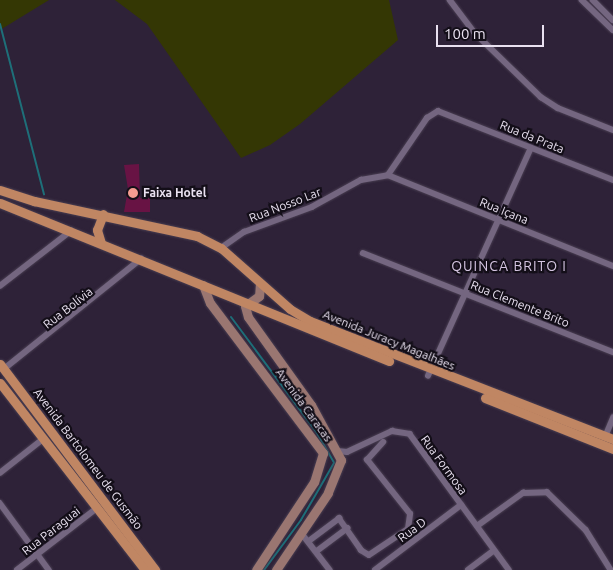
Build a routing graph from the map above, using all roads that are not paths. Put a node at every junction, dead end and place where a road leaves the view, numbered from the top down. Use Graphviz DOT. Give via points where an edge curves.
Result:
graph roads {
  1 [pos="450,0"];
  2 [pos="582,0"];
  3 [pos="593,0"];
  4 [pos="613,20"];
  5 [pos="613,30"];
  6 [pos="613,130"];
  7 [pos="531,148"];
  8 [pos="388,175"];
  9 [pos="613,180"];
  10 [pos="0,190"];
  11 [pos="0,203"];
  12 [pos="103,214"];
  13 [pos="500,220"];
  14 [pos="71,231"];
  15 [pos="101,243"];
  16 [pos="221,248"];
  17 [pos="363,253"];
  18 [pos="141,259"];
  19 [pos="613,266"];
  20 [pos="260,283"];
  21 [pos="203,285"];
  22 [pos="0,286"];
  23 [pos="468,293"];
  24 [pos="247,303"];
  25 [pos="613,352"];
  26 [pos="2,367"];
  27 [pos="430,374"];
  28 [pos="0,383"];
  29 [pos="613,418"];
  30 [pos="609,438"];
  31 [pos="43,439"];
  32 [pos="383,442"];
  33 [pos="613,449"];
  34 [pos="338,451"];
  35 [pos="0,472"];
  36 [pos="0,503"];
  37 [pos="461,505"];
  38 [pos="96,508"];
  39 [pos="477,526"];
  40 [pos="347,528"];
  41 [pos="306,538"];
  42 [pos="317,551"];
  43 [pos="494,551"];
  44 [pos="37,554"];
  45 [pos="17,570"];
  46 [pos="49,570"];
  47 [pos="145,570"];
  48 [pos="155,570"];
  49 [pos="256,570"];
  50 [pos="276,570"];
  51 [pos="330,570"];
  52 [pos="375,570"];
  53 [pos="468,570"];
  54 [pos="509,570"];
  55 [pos="611,570"];
  1 -- 6 [label="street" via="474,33 541,97 572,114"];
  2 -- 5 [label="street"];
  3 -- 4 [label="street"];
  7 -- 8 [label="street, Rua da Prata" via="444,112 427,118"];
  7 -- 9 [label="street, Rua da Prata"];
  7 -- 13 [label="street"];
  8 -- 13 [label="street, Rua Içana"];
  8 -- 16 [label="street, Rua Nosso Lar" via="361,180 312,208 255,227"];
  10 -- 12 [label="main road, Avenida Juracy Magalhães" via="34,201"];
  11 -- 14 [label="main road, Avenida Juracy Magalhães"];
  12 -- 15 [label="main road" via="96,230"];
  12 -- 16 [label="main road, Avenida Juracy Magalhães" via="184,232"];
  13 -- 19 [label="street, Rua Içana"];
  13 -- 23 [label="street"];
  14 -- 15 [label="main road, Avenida Juracy Magalhães"];
  14 -- 22 [label="street"];
  15 -- 18 [label="main road, Avenida Juracy Magalhães"];
  16 -- 20 [label="main road, Avenida Juracy Magalhães"];
  17 -- 23 [label="street, Rua Clemente Brito"];
  18 -- 21 [label="main road, Avenida Juracy Magalhães"];
  18 -- 26 [label="street, Rua Bolívia"];
  20 -- 24 [label="street" via="259,296"];
  20 -- 27 [label="main road, Avenida Juracy Magalhães" via="310,322"];
  21 -- 24 [label="main road, Avenida Juracy Magalhães"];
  21 -- 49 [label="street, Avenida Caracas" via="210,303 323,453 314,482"];
  23 -- 25 [label="street, Rua Clemente Brito"];
  23 -- 27 [label="street"];
  24 -- 27 [label="main road, Avenida Juracy Magalhães"];
  24 -- 34 [label="street, Avenida Caracas" via="248,317 311,405"];
  26 -- 48 [label="main road, Avenida Bartolomeu de Gusmão"];
  27 -- 30 [label="main road, Avenida Juracy Magalhães"];
  27 -- 33 [label="main road, Avenida Juracy Magalhães"];
  28 -- 31 [label="main road, Avenida Bartolomeu de Gusmão"];
  29 -- 30 [label="street"];
  31 -- 35 [label="street"];
  31 -- 38 [label="main road, Avenida Bartolomeu de Gusmão"];
  32 -- 40 [label="street" via="369,455 369,465 410,514 411,522 408,529 369,555 361,550"];
  34 -- 37 [label="street, Rua Formosa" via="347,452 392,431 410,434"];
  34 -- 41 [label="street, Avenida Caracas" via="340,468"];
  36 -- 44 [label="street"];
  37 -- 39 [label="street, Rua Formosa"];
  37 -- 52 [label="street, Rua D"];
  38 -- 44 [label="street, Rua Paraguai"];
  38 -- 47 [label="main road, Avenida Bartolomeu de Gusmão"];
  39 -- 43 [label="street, Rua Formosa"];
  39 -- 55 [label="street" via="523,493 547,492 581,524"];
  40 -- 41 [label="street" via="340,518"];
  40 -- 42 [label="street"];
  41 -- 42 [label="street"];
  41 -- 50 [label="street, Avenida Caracas"];
  42 -- 51 [label="street"];
  43 -- 53 [label="street"];
  43 -- 54 [label="street, Rua Formosa"];
  44 -- 45 [label="street, Rua Paraguai"];
  44 -- 46 [label="street"];
}
